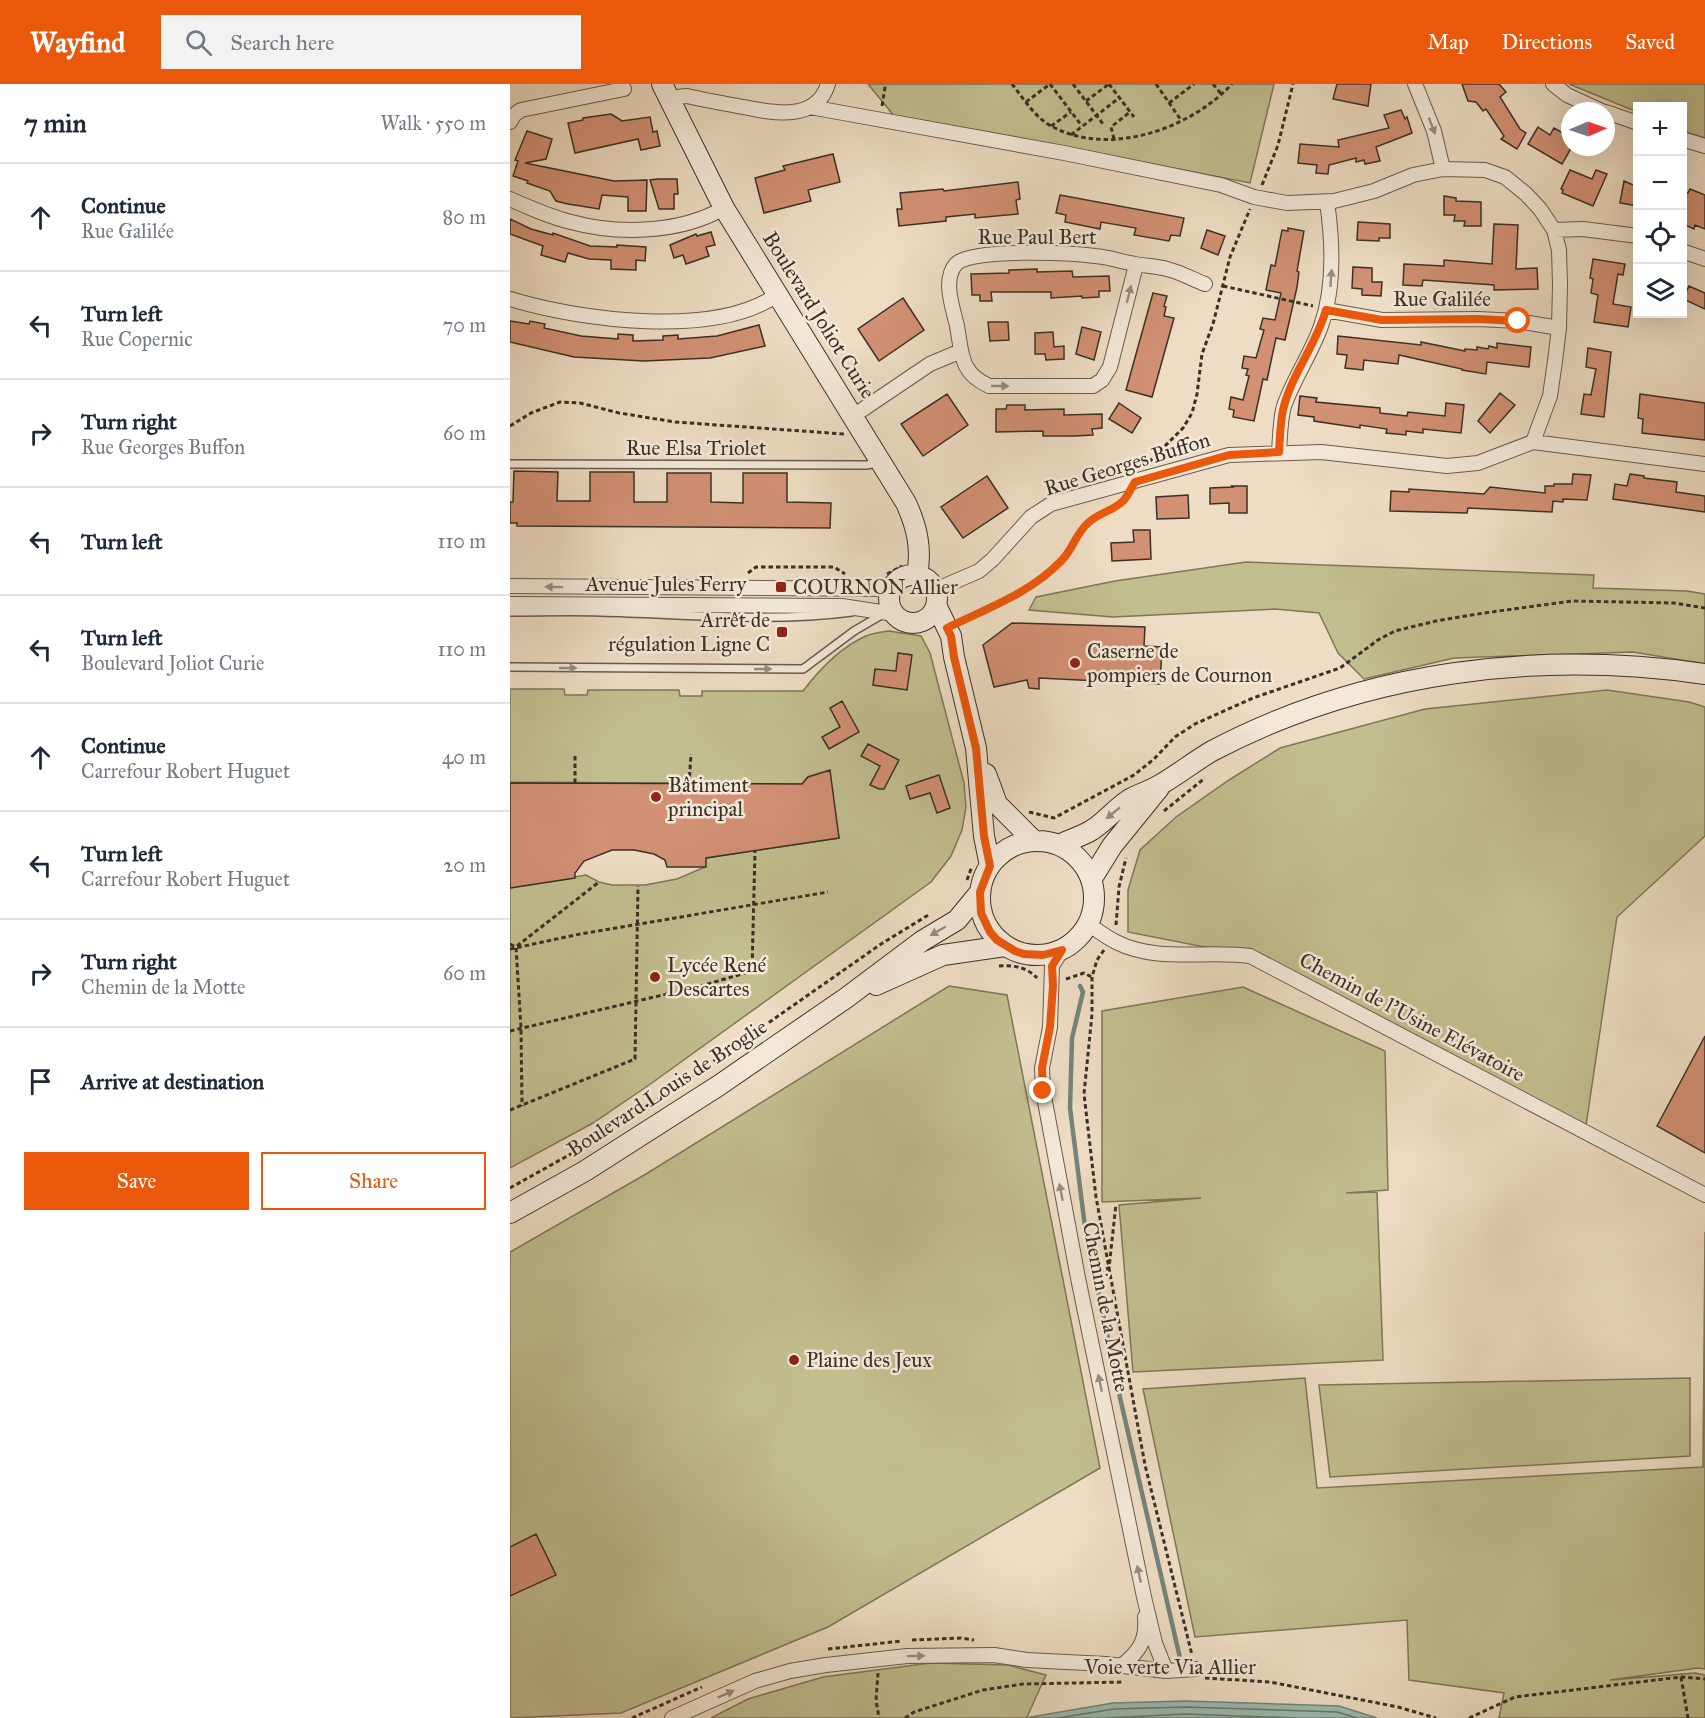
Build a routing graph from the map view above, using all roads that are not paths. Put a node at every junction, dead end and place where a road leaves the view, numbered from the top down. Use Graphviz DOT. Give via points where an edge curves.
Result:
graph roads {
  1 [pos="828,84"];
  2 [pos="1415,84"];
  3 [pos="1553,84"];
  4 [pos="624,89"];
  5 [pos="666,92"];
  6 [pos="1582,102"];
  7 [pos="810,107"];
  8 [pos="1615,115"];
  9 [pos="1633,121"];
  10 [pos="510,122"];
  11 [pos="1687,140"];
  12 [pos="1705,146"];
  13 [pos="1443,169"];
  14 [pos="510,199"];
  15 [pos="1327,202"];
  16 [pos="724,208"];
  17 [pos="1554,230"];
  18 [pos="1633,235"];
  19 [pos="1687,252"];
  20 [pos="1705,259"];
  21 [pos="1136,265"];
  22 [pos="1205,284"];
  23 [pos="778,294"];
  24 [pos="510,299"];
  25 [pos="1326,310"];
  26 [pos="1559,327"];
  27 [pos="961,351"];
  28 [pos="851,425"];
  29 [pos="1533,442"];
  30 [pos="1279,452"];
  31 [pos="881,462"];
  32 [pos="510,464"];
  33 [pos="1705,464"];
  34 [pos="917,575"];
  35 [pos="510,586"];
  36 [pos="891,589"];
  37 [pos="936,597"];
  38 [pos="510,604"];
  39 [pos="867,610"];
  40 [pos="510,612"];
  41 [pos="889,613"];
  42 [pos="922,622"];
  43 [pos="954,657"];
  44 [pos="510,667"];
  45 [pos="1705,674"];
  46 [pos="976,748"];
  47 [pos="1163,783"];
  48 [pos="1034,841"];
  49 [pos="1059,845"];
  50 [pos="981,866"];
  51 [pos="1091,880"];
  52 [pos="973,890"];
  53 [pos="1088,924"];
  54 [pos="1005,946"];
  55 [pos="1062,950"];
  56 [pos="846,998"];
  57 [pos="1705,1195"];
  58 [pos="510,1213"];
  59 [pos="1144,1597"];
  60 [pos="1121,1666"];
  61 [pos="1167,1671"];
  62 [pos="1196,1674"];
  63 [pos="672,1718"];
  1 -- 7 [label="street"];
  2 -- 13 [label="street, one-way" via="1434,131"];
  3 -- 6 [label="street"];
  4 -- 10 [label="street" via="521,110"];
  5 -- 7 [label="street" via="769,112 795,112"];
  5 -- 16 [label="main road, Boulevard Joliot Curie"];
  7 -- 15 [label="street" via="1064,153 1221,185 1254,197 1287,203"];
  8 -- 9 [label="street"];
  11 -- 12 [label="street"];
  13 -- 15 [label="street"];
  13 -- 17 [label="street" via="1485,170 1505,177 1526,194"];
  14 -- 16 [label="street" via="573,223 622,230 693,222"];
  25 -- 15 [label="street, one-way" via="1332,264"];
  16 -- 23 [label="main road, Boulevard Joliot Curie"];
  17 -- 18 [label="street"];
  17 -- 26 [label="street" via="1559,250"];
  19 -- 20 [label="street"];
  21 -- 22 [label="street, Rue Paul Bert" via="1166,269"];
  21 -- 27 [label="street, Rue Paul Bert" via="1098,256 1064,254 967,257 956,264 949,286"];
  27 -- 21 [label="street, Rue Paul Bert, one-way" via="967,370 989,386 1093,386 1110,367"];
  23 -- 24 [label="street" via="738,313 665,322 557,312"];
  23 -- 28 [label="main road, Boulevard Joliot Curie"];
  25 -- 26 [label="street, Rue Galilée" via="1382,320 1478,319"];
  25 -- 30 [label="street" via="1284,408"];
  26 -- 29 [label="street" via="1550,396"];
  27 -- 28 [label="street" via="930,364"];
  28 -- 31 [label="main road, Boulevard Joliot Curie"];
  29 -- 30 [label="street, Rue Georges Buffon" via="1478,463 1447,466 1356,454"];
  29 -- 33 [label="street"];
  30 -- 37 [label="street, Rue Georges Buffon" via="1229,455 1051,504 1031,518 979,571"];
  31 -- 32 [label="lane, Rue Elsa Triolet"];
  31 -- 34 [label="main road, Boulevard Joliot Curie" via="914,520 919,550"];
  34 -- 36 [label="main road" via="902,578"];
  34 -- 37 [label="main road" via="929,581"];
  36 -- 35 [label="street, Avenue Jules Ferry, one-way"];
  36 -- 41 [label="main road"];
  37 -- 42 [label="main road" via="934,612"];
  37 -- 43 [label="main road" via="951,636"];
  38 -- 39 [label="street, Avenue Jules Ferry" via="842,606"];
  39 -- 40 [label="lane" via="807,617"];
  39 -- 41 [label="street, Avenue Jules Ferry"];
  41 -- 42 [label="main road" via="909,623"];
  44 -- 41 [label="lane, one-way" via="803,669"];
  42 -- 43 [label="main road"];
  43 -- 46 [label="main road"];
  45 -- 47 [label="main road" via="1658,667 1566,663 1422,677 1293,714 1213,751"];
  46 -- 48 [label="main road" via="997,804"];
  46 -- 50 [label="main road" via="984,836"];
  47 -- 49 [label="main road, one-way" via="1130,799 1092,830"];
  47 -- 51 [label="main road" via="1112,846"];
  48 -- 49 [label="main road"];
  48 -- 50 [label="main road" via="1004,851"];
  49 -- 51 [label="main road" via="1075,856"];
  50 -- 52 [label="main road"];
  51 -- 53 [label="main road" via="1094,902"];
  52 -- 54 [label="main road" via="990,932"];
  52 -- 56 [label="main road, Boulevard Louis de Broglie, one-way" via="957,920"];
  53 -- 55 [label="main road"];
  53 -- 57 [label="street, Chemin de l'Usine Elévatoire" via="1111,939 1149,953 1250,956"];
  54 -- 55 [label="main road" via="1034,956"];
  54 -- 56 [label="main road, Boulevard Louis de Broglie" via="943,955"];
  59 -- 55 [label="street, Chemin de la Motte, one-way" via="1043,1091 1052,966"];
  56 -- 58 [label="main road, Boulevard Louis de Broglie" via="662,1124"];
  59 -- 60 [label="street" via="1146,1629 1137,1654"];
  59 -- 61 [label="street, Chemin de la Motte" via="1155,1643"];
  60 -- 61 [label="street"];
  63 -- 60 [label="street, one-way" via="755,1681 790,1671 879,1659 994,1655"];
  61 -- 62 [label="street"];
}
